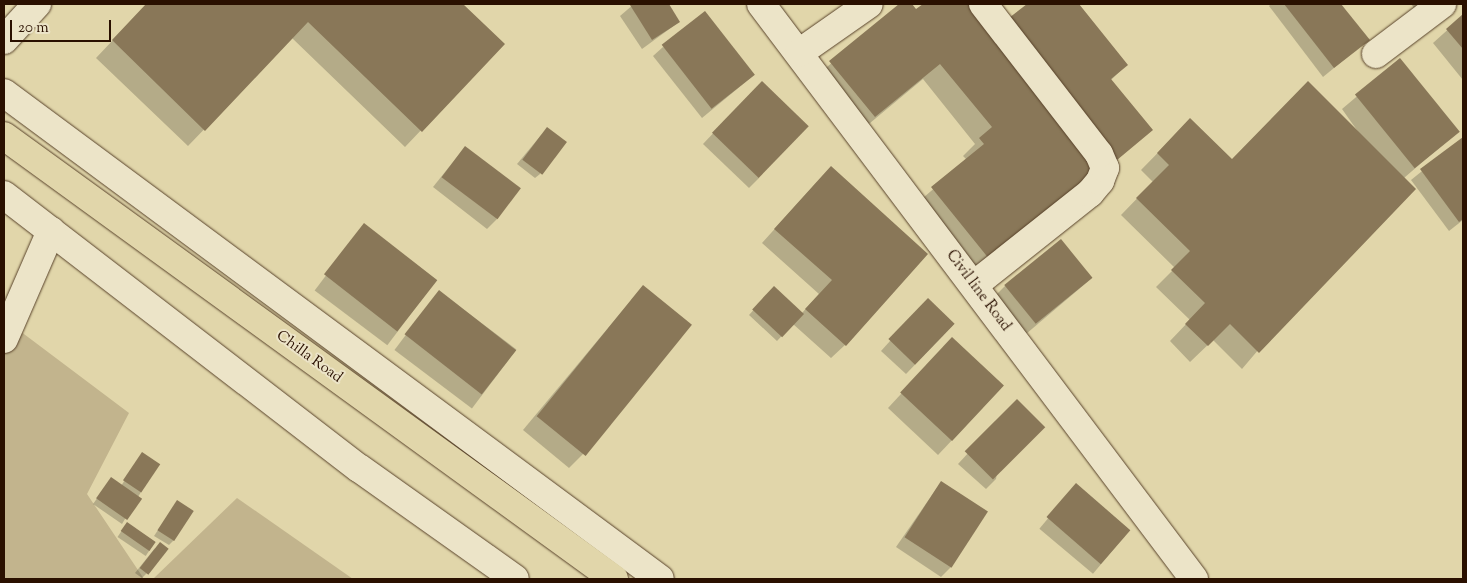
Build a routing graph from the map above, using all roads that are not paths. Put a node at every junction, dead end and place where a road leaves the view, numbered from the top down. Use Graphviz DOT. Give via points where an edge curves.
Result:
graph roads {
  1 [pos="37,4"];
  2 [pos="762,4"];
  3 [pos="869,4"];
  4 [pos="983,4"];
  5 [pos="1442,4"];
  6 [pos="4,40"];
  7 [pos="799,53"];
  8 [pos="1376,54"];
  9 [pos="4,94"];
  10 [pos="4,136"];
  11 [pos="4,195"];
  12 [pos="51,231"];
  13 [pos="974,285"];
  14 [pos="4,339"];
  15 [pos="515,579"];
  16 [pos="614,579"];
  17 [pos="660,579"];
  18 [pos="1194,579"];
  1 -- 6 [label="street"];
  2 -- 7 [label="street, Civil line Road"];
  3 -- 7 [label="street"];
  4 -- 13 [label="street" via="1099,154 1105,168 1100,181 1090,192"];
  5 -- 8 [label="street"];
  7 -- 13 [label="street, Civil line Road"];
  9 -- 17 [label="street"];
  10 -- 16 [label="main road, Chilla Road"];
  11 -- 12 [label="street"];
  12 -- 14 [label="street"];
  12 -- 15 [label="street" via="359,468"];
  13 -- 18 [label="street, Civil line Road"];
}
